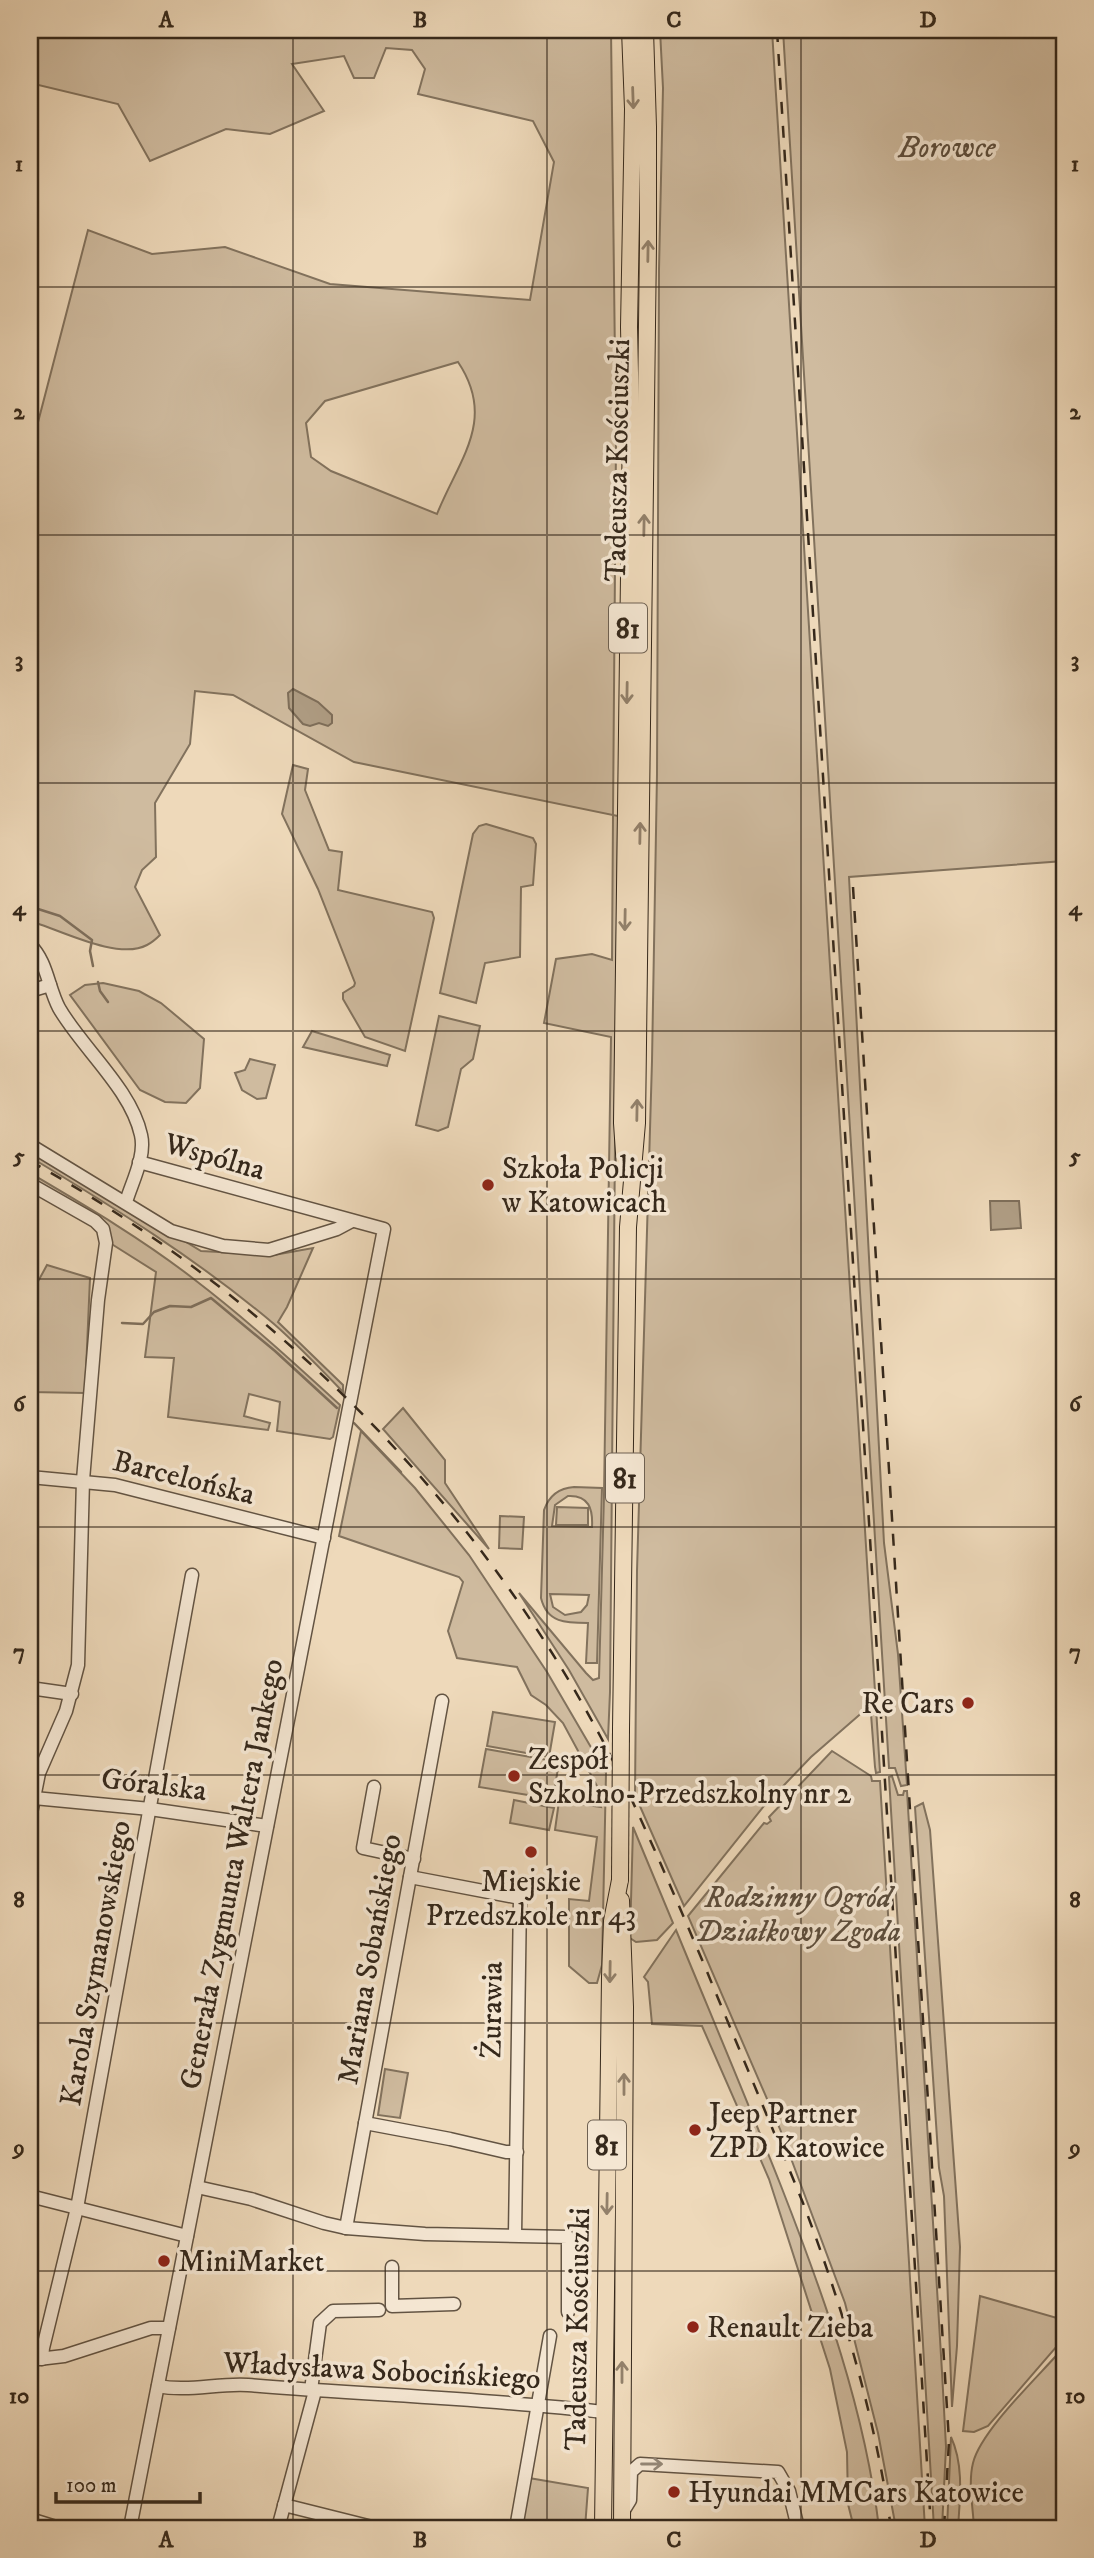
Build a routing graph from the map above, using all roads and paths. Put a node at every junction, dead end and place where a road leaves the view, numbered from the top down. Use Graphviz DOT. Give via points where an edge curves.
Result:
graph roads {
  1 [pos="630,30"];
  2 [pos="645,30"];
  3 [pos="30,945"];
  4 [pos="50,985"];
  5 [pos="30,991"];
  6 [pos="30,1145"];
  7 [pos="139,1162"];
  8 [pos="30,1184"];
  9 [pos="126,1202"];
  10 [pos="352,1222"];
  11 [pos="628,1227"];
  12 [pos="384,1229"];
  13 [pos="30,1478"];
  14 [pos="83,1480"];
  15 [pos="324,1538"];
  16 [pos="192,1574"];
  17 [pos="30,1688"];
  18 [pos="72,1694"];
  19 [pos="442,1701"];
  20 [pos="374,1787"];
  21 [pos="34,1798"];
  22 [pos="150,1809"];
  23 [pos="30,1818"];
  24 [pos="267,1826"];
  25 [pos="414,1859"];
  26 [pos="410,1877"];
  27 [pos="620,1880"];
  28 [pos="365,2123"];
  29 [pos="517,2152"];
  30 [pos="197,2187"];
  31 [pos="30,2196"];
  32 [pos="78,2208"];
  33 [pos="346,2228"];
  34 [pos="515,2235"];
  35 [pos="187,2236"];
  36 [pos="392,2267"];
  37 [pos="454,2304"];
  38 [pos="379,2310"];
  39 [pos="568,2312"];
  40 [pos="169,2328"];
  41 [pos="550,2336"];
  42 [pos="36,2360"];
  43 [pos="158,2386"];
  44 [pos="313,2390"];
  45 [pos="538,2404"];
  46 [pos="604,2412"];
  47 [pos="284,2505"];
  48 [pos="30,2519"];
  49 [pos="622,2521"];
  50 [pos="59,2528"];
  51 [pos="130,2528"];
  52 [pos="278,2528"];
  53 [pos="376,2528"];
  54 [pos="516,2528"];
  55 [pos="603,2528"];
  56 [pos="798,2528"];
  1 -- 11 [label="main road, Tadeusza Kościuszki / 81, one-way" via="631,419 622,1109"];
  11 -- 2 [label="main road, Tadeusza Kościuszki / 81, one-way" via="637,1123 648,244"];
  3 -- 4 [label="street, Wspólna"];
  4 -- 5 [label="street"];
  4 -- 7 [label="street, Wspólna" via="63,1014 131,1112 141,1133"];
  6 -- 9 [label="street"];
  7 -- 9 [label="street"];
  7 -- 10 [label="street, Wspólna"];
  8 -- 14 [label="street" via="95,1222 103,1229 106,1243"];
  9 -- 10 [label="street" via="172,1231 223,1246 269,1250"];
  10 -- 12 [label="street, Wspólna"];
  11 -- 27 [label="main road, Tadeusza Kościuszki / 81, bridge"];
  12 -- 15 [label="street, Generała Zygmunta Waltera Jankego"];
  13 -- 14 [label="street, Barcelońska"];
  14 -- 15 [label="street, Barcelońska"];
  14 -- 18 [label="street" via="78,1665"];
  15 -- 24 [label="street, Generała Zygmunta Waltera Jankego"];
  16 -- 22 [label="street, Karola Szymanowskiego"];
  17 -- 18 [label="street"];
  18 -- 21 [label="street" via="45,1757"];
  19 -- 25 [label="street, Mariana Sobańskiego"];
  20 -- 25 [label="street" via="363,1848"];
  21 -- 22 [label="street, Góralska"];
  21 -- 23 [label="street"];
  22 -- 24 [label="street, Góralska"];
  22 -- 32 [label="street, Karola Szymanowskiego"];
  24 -- 30 [label="street, Generała Zygmunta Waltera Jankego"];
  25 -- 26 [label="street, Mariana Sobańskiego"];
  26 -- 28 [label="street, Mariana Sobańskiego"];
  26 -- 29 [label="street, Żurawia" via="520,1898"];
  27 -- 46 [label="main road, Tadeusza Kościuszki / 81, one-way" via="611,1935"];
  49 -- 27 [label="main road, Tadeusza Kościuszki / 81, one-way" via="625,2007"];
  28 -- 29 [label="street"];
  28 -- 33 [label="street, Mariana Sobańskiego"];
  29 -- 34 [label="street, Żurawia"];
  30 -- 33 [label="street"];
  30 -- 35 [label="street, Generała Zygmunta Waltera Jankego"];
  31 -- 32 [label="street"];
  32 -- 35 [label="street"];
  32 -- 42 [label="street, Karola Szymanowskiego"];
  33 -- 34 [label="street"];
  34 -- 39 [label="street" via="569,2237"];
  35 -- 40 [label="street, Generała Zygmunta Waltera Jankego"];
  36 -- 37 [label="street" via="392,2306"];
  38 -- 44 [label="street" via="333,2311 320,2323"];
  40 -- 42 [label="street" via="151,2328 76,2353"];
  40 -- 43 [label="street, Generała Zygmunta Waltera Jankego"];
  41 -- 45 [label="street"];
  43 -- 44 [label="street, Władysława Sobocińskiego"];
  43 -- 51 [label="street, Generała Zygmunta Waltera Jankego"];
  44 -- 45 [label="street, Władysława Sobocińskiego"];
  44 -- 47 [label="street"];
  45 -- 46 [label="street, Władysława Sobocińskiego"];
  45 -- 54 [label="street"];
  46 -- 55 [label="main road, Tadeusza Kościuszki / 81"];
  47 -- 52 [label="street"];
  47 -- 53 [label="street"];
  48 -- 50 [label="street"];
  49 -- 56 [label="street, one-way" via="630,2500 631,2472 640,2464 778,2472 789,2491"];
}
